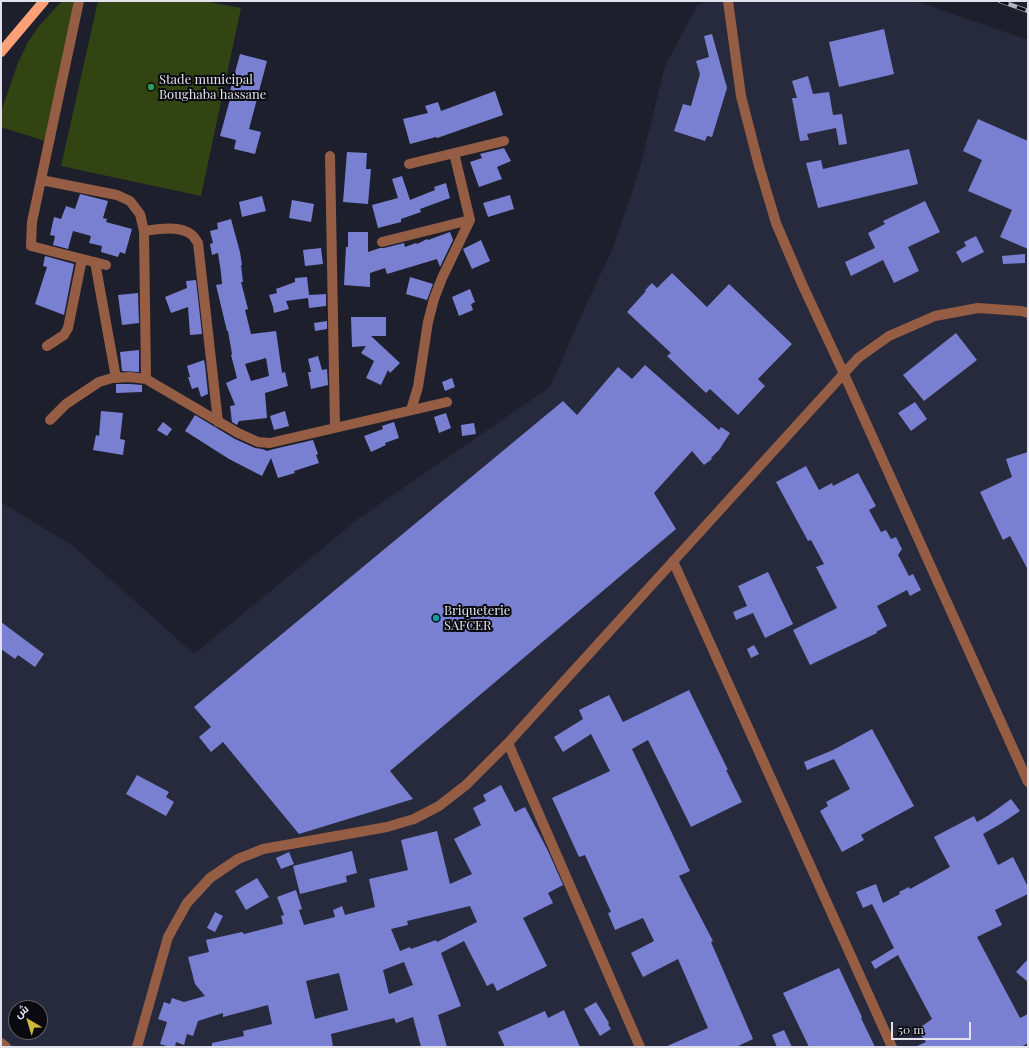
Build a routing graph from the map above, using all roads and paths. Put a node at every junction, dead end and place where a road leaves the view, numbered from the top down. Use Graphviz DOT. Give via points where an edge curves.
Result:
graph roads {
  1 [pos="44,1"];
  2 [pos="79,1"];
  3 [pos="728,1"];
  4 [pos="4,49"];
  5 [pos="1,58"];
  6 [pos="504,141"];
  7 [pos="454,153"];
  8 [pos="330,156"];
  9 [pos="409,164"];
  10 [pos="41,180"];
  11 [pos="470,220"];
  12 [pos="144,231"];
  13 [pos="382,242"];
  14 [pos="82,259"];
  15 [pos="96,262"];
  16 [pos="106,265"];
  17 [pos="1028,312"];
  18 [pos="47,346"];
  19 [pos="844,374"];
  20 [pos="116,378"];
  21 [pos="146,379"];
  22 [pos="447,402"];
  23 [pos="411,410"];
  24 [pos="50,420"];
  25 [pos="218,422"];
  26 [pos="335,427"];
  27 [pos="673,560"];
  28 [pos="508,743"];
  29 [pos="1028,782"];
  30 [pos="1,1043"];
  31 [pos="6,1047"];
  32 [pos="137,1047"];
  33 [pos="640,1047"];
  34 [pos="892,1047"];
  1 -- 4 [label="main road"];
  2 -- 10 [label="street"];
  3 -- 19 [label="street" via="741,96 776,223"];
  4 -- 5 [label="main road"];
  6 -- 7 [label="street"];
  7 -- 9 [label="street"];
  7 -- 11 [label="street"];
  8 -- 26 [label="street"];
  10 -- 12 [label="street" via="117,195 130,201 140,214"];
  10 -- 14 [label="street" via="32,222 31,246"];
  11 -- 13 [label="street"];
  11 -- 23 [label="street" via="434,299 418,387"];
  12 -- 21 [label="street"];
  12 -- 25 [label="street" via="169,228 182,230 192,235 198,243"];
  14 -- 15 [label="street"];
  14 -- 18 [label="street" via="68,328 64,335"];
  15 -- 16 [label="street"];
  15 -- 20 [label="street"];
  17 -- 19 [label="street" via="978,308 935,316 889,336 858,358"];
  19 -- 27 [label="street"];
  19 -- 29 [label="street"];
  20 -- 21 [label="street"];
  20 -- 24 [label="street" via="99,382 84,391"];
  21 -- 25 [label="street"];
  22 -- 23 [label="street"];
  23 -- 26 [label="street"];
  25 -- 26 [label="street" via="258,442 270,443"];
  27 -- 28 [label="street"];
  27 -- 34 [label="street"];
  28 -- 32 [label="street" via="466,785 439,806 414,819 387,827 263,849 238,859 210,878 186,903 168,936"];
  28 -- 33 [label="street"];
  30 -- 31 [label="street"];
}
